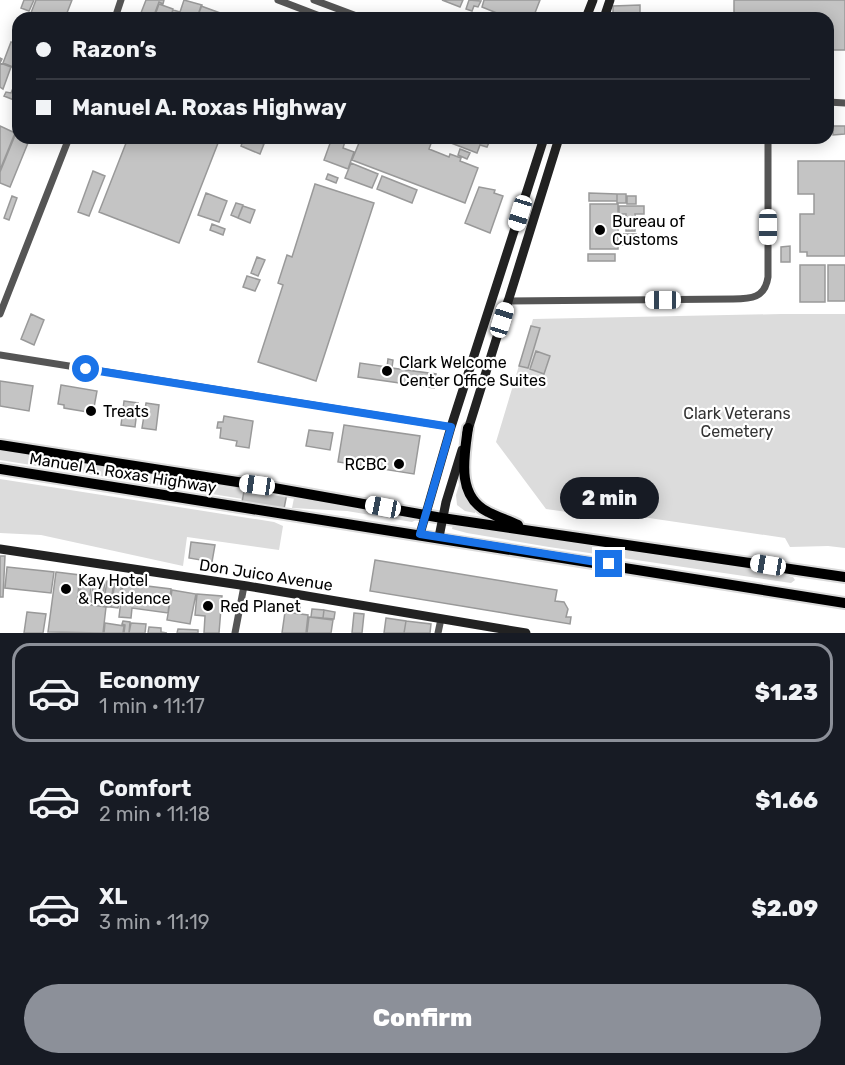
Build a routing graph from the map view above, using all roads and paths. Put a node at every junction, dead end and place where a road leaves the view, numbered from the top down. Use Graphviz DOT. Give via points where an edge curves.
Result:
graph roads {
  1 [pos="278,0"];
  2 [pos="314,0"];
  3 [pos="309,12"];
  4 [pos="346,12"];
  5 [pos="67,144"];
  6 [pos="542,144"];
  7 [pos="557,144"];
  8 [pos="768,144"];
  9 [pos="507,300"];
  10 [pos="0,314"];
  11 [pos="0,355"];
  12 [pos="451,427"];
  13 [pos="468,428"];
  14 [pos="0,445"];
  15 [pos="0,469"];
  16 [pos="424,515"];
  17 [pos="442,518"];
  18 [pos="532,531"];
  19 [pos="420,534"];
  20 [pos="439,537"];
  21 [pos="0,549"];
  22 [pos="845,578"];
  23 [pos="244,585"];
  24 [pos="845,603"];
  25 [pos="441,619"];
  26 [pos="235,633"];
  27 [pos="438,633"];
  28 [pos="526,633"];
  1 -- 3 [label="street"];
  2 -- 4 [label="street"];
  5 -- 10 [label="street"];
  6 -- 12 [label="main road"];
  7 -- 9 [label="main road"];
  8 -- 9 [label="street" via="768,277 761,294 748,299"];
  9 -- 13 [label="main road"];
  11 -- 12 [label="street"];
  12 -- 16 [label="main road"];
  13 -- 17 [label="main road"];
  13 -- 18 [label="main road" via="463,468 471,496 487,512"];
  14 -- 16 [label="main road, Manuel A. Roxas Highway"];
  15 -- 19 [label="main road, Manuel A. Roxas Highway"];
  16 -- 17 [label="main road, Manuel A. Roxas Highway"];
  16 -- 19 [label="main road"];
  17 -- 18 [label="main road, Manuel A. Roxas Highway"];
  17 -- 20 [label="main road"];
  18 -- 22 [label="main road, Manuel A. Roxas Highway"];
  19 -- 20 [label="main road, Manuel A. Roxas Highway"];
  20 -- 24 [label="main road, Manuel A. Roxas Highway"];
  21 -- 23 [label="main road, Don Juico Avenue"];
  23 -- 25 [label="main road, Don Juico Avenue"];
  23 -- 26 [label="street"];
  25 -- 27 [label="street"];
  25 -- 28 [label="main road, Don Juico Avenue"];
}
